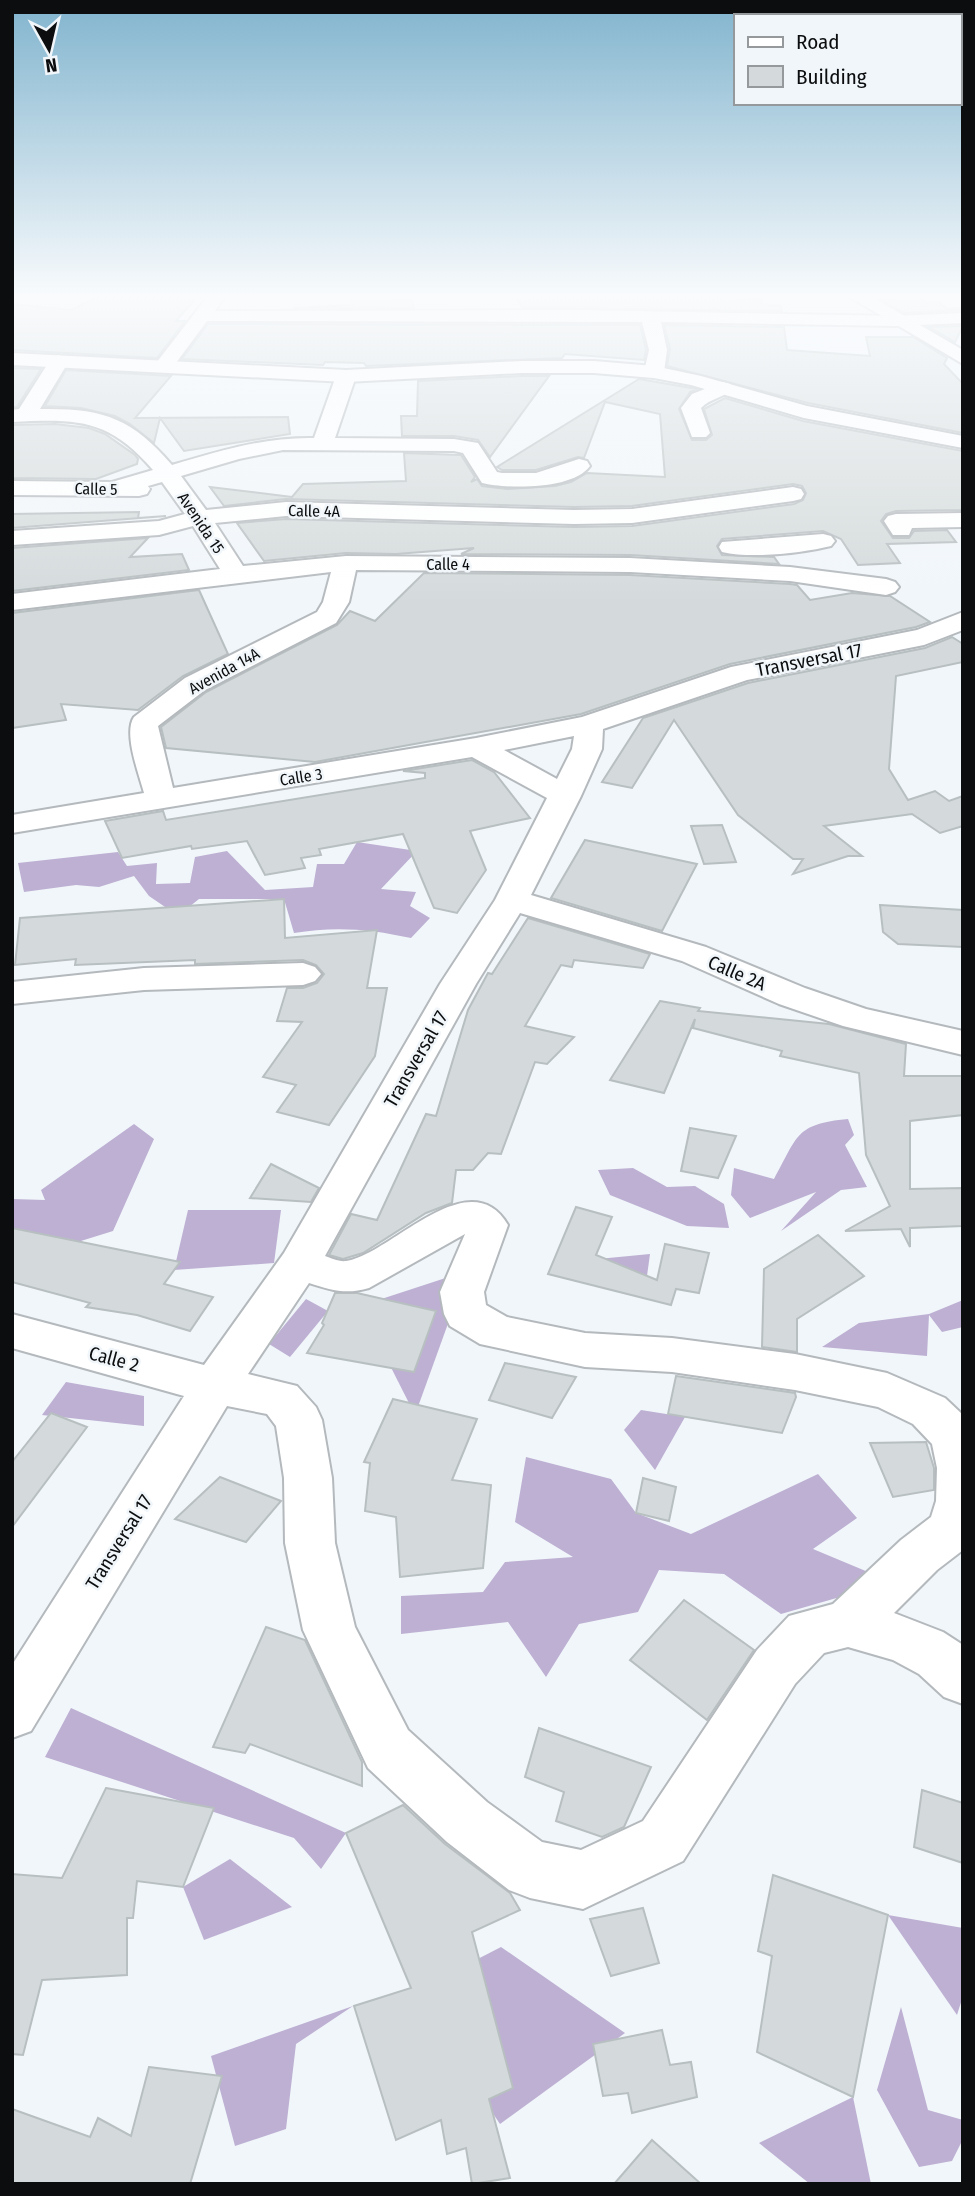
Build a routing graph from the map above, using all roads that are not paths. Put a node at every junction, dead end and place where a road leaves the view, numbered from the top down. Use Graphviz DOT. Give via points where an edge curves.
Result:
graph roads {
  1 [pos="34,398"];
  2 [pos="338,398"];
  3 [pos="699,398"];
  4 [pos="758,398"];
  5 [pos="19,416"];
  6 [pos="699,433"];
  7 [pos="963,442"];
  8 [pos="322,444"];
  9 [pos="579,466"];
  10 [pos="172,482"];
  11 [pos="12,488"];
  12 [pos="793,494"];
  13 [pos="617,516"];
  14 [pos="198,518"];
  15 [pos="963,520"];
  16 [pos="899,526"];
  17 [pos="648,536"];
  18 [pos="12,538"];
  19 [pos="823,541"];
  20 [pos="703,545"];
  21 [pos="346,563"];
  22 [pos="236,574"];
  23 [pos="886,587"];
  24 [pos="12,602"];
  25 [pos="963,620"];
  26 [pos="589,724"];
  27 [pos="476,747"];
  28 [pos="565,796"];
  29 [pos="160,800"];
  30 [pos="12,824"];
  31 [pos="512,900"];
  32 [pos="303,974"];
  33 [pos="12,993"];
  34 [pos="963,1043"];
  35 [pos="299,1264"];
  36 [pos="12,1331"];
  37 [pos="215,1386"];
  38 [pos="848,1624"];
  39 [pos="963,1680"];
  40 [pos="12,1713"];
  1 -- 5 [label="street"];
  2 -- 8 [label="street"];
  3 -- 6 [label="street" via="691,408"];
  4 -- 7 [label="street" via="804,412"];
  5 -- 10 [label="street, Avenida 15" via="87,418 116,425 154,455"];
  8 -- 9 [label="street, Calle 5" via="430,443 470,448 491,478 509,480 545,479"];
  8 -- 10 [label="street, Calle 5" via="261,448"];
  10 -- 11 [label="street, Calle 5" via="116,488"];
  10 -- 14 [label="street, Avenida 15"];
  12 -- 13 [label="street, Calle 4A"];
  13 -- 14 [label="street, Calle 4A" via="286,509"];
  13 -- 17 [label="street" via="630,530"];
  14 -- 18 [label="street, Calle 4A" via="159,528"];
  14 -- 22 [label="street, Avenida 15"];
  15 -- 16 [label="street"];
  19 -- 20 [label="street" via="748,548"];
  21 -- 22 [label="street, Calle 4"];
  21 -- 23 [label="street, Calle 4" via="630,565 790,574"];
  21 -- 29 [label="street, Avenida 14A" via="327,617 195,684 144,723"];
  22 -- 24 [label="street, Calle 4"];
  25 -- 26 [label="street, Transversal 17" via="924,637 741,673"];
  26 -- 27 [label="street, Calle 3"];
  26 -- 28 [label="street, Transversal 17" via="587,749"];
  27 -- 28 [label="street"];
  27 -- 29 [label="street, Calle 3"];
  28 -- 31 [label="street, Transversal 17"];
  29 -- 30 [label="street, Calle 3"];
  31 -- 34 [label="street, Calle 2A" via="694,954 856,1018"];
  31 -- 35 [label="street, Transversal 17" via="458,984"];
  32 -- 33 [label="street" via="144,979"];
  35 -- 37 [label="street, Transversal 17"];
  35 -- 38 [label="street" via="354,1277 449,1222 478,1217 487,1225 486,1233 462,1292 466,1314 496,1332 584,1350 672,1354 795,1372 887,1391 929,1411 954,1436 961,1468 961,1501 951,1530"];
  36 -- 37 [label="street, Calle 2"];
  37 -- 38 [label="street, Calle 2" via="281,1398 299,1420 308,1478 310,1543 329,1630 388,1749 467,1822 530,1868 583,1880 663,1841 776,1667 808,1633"];
  37 -- 40 [label="street, Transversal 17"];
  38 -- 39 [label="street" via="908,1640 948,1663"];
}
